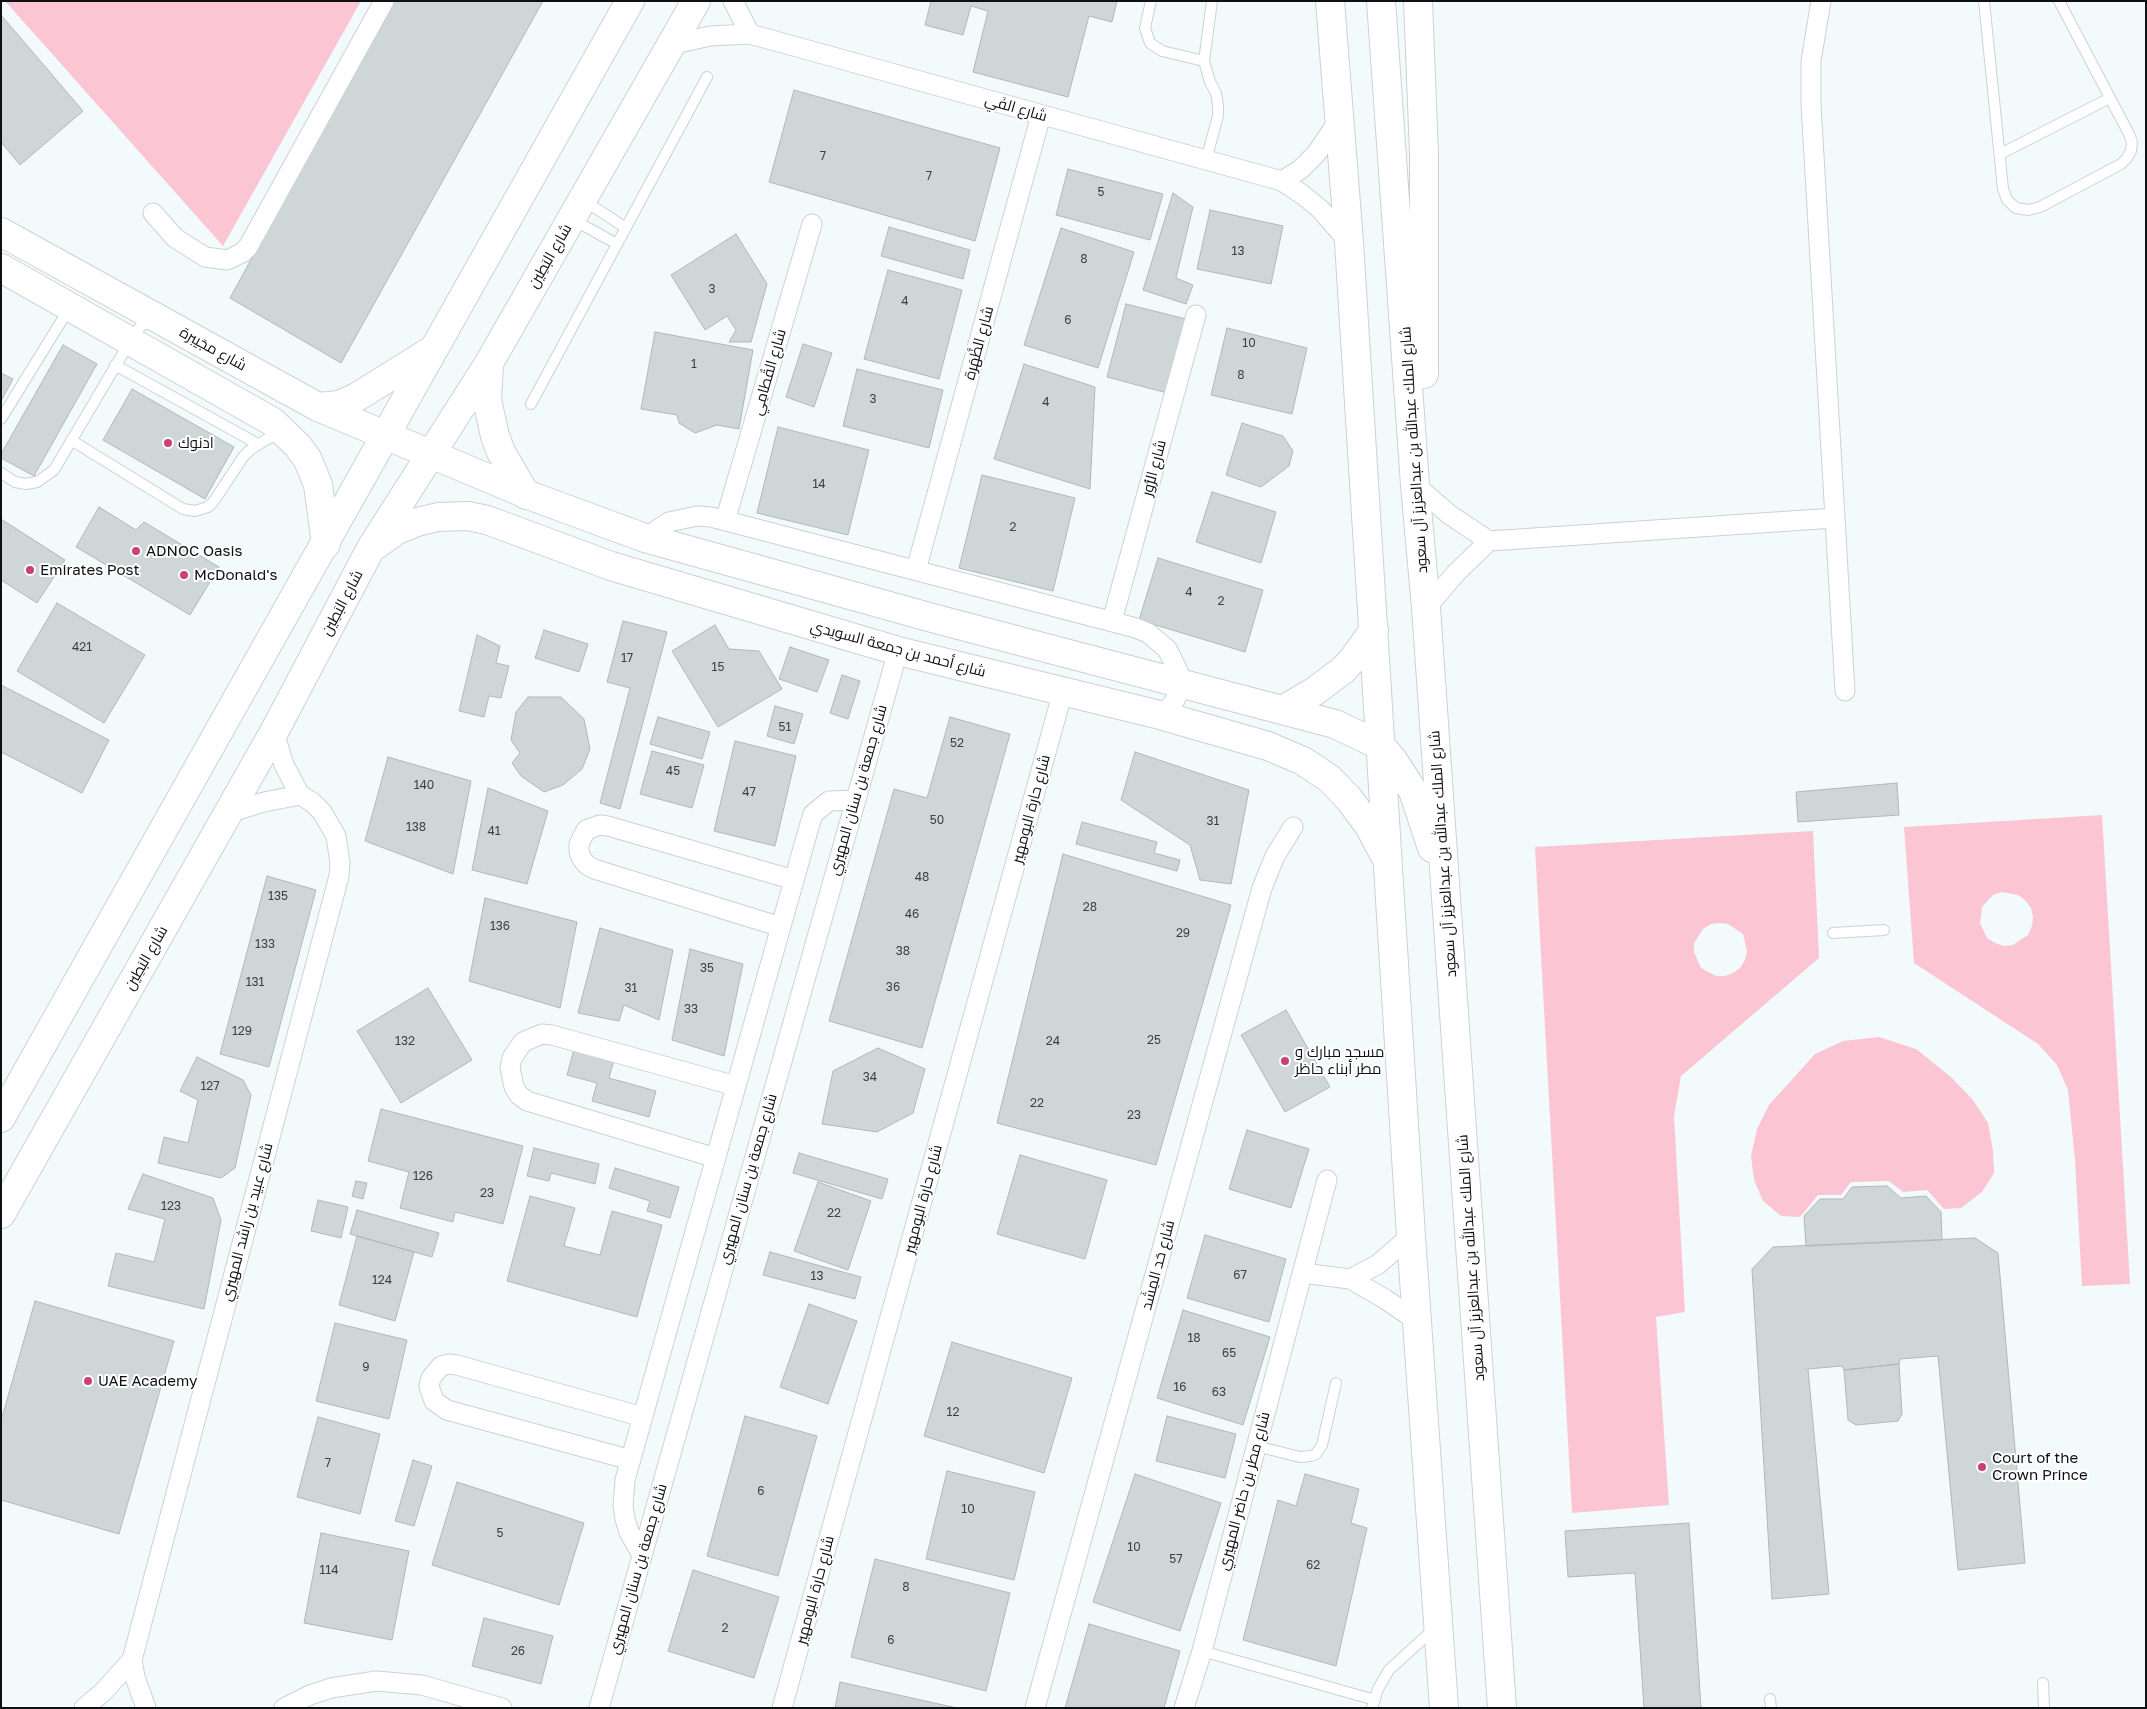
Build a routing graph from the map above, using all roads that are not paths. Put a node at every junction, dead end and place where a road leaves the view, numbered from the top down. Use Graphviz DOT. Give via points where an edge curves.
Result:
graph roads {
  1 [pos="384,1"];
  2 [pos="630,1"];
  3 [pos="696,1"];
  4 [pos="733,1"];
  5 [pos="1151,1"];
  6 [pos="1212,1"];
  7 [pos="1330,1"];
  8 [pos="1381,1"];
  9 [pos="1418,1"];
  10 [pos="1821,1"];
  11 [pos="1984,1"];
  12 [pos="2059,1"];
  13 [pos="750,34"];
  14 [pos="670,45"];
  15 [pos="1204,61"];
  16 [pos="707,78"];
  17 [pos="2110,98"];
  18 [pos="1041,115"];
  19 [pos="1339,120"];
  20 [pos="2000,154"];
  21 [pos="1206,160"];
  22 [pos="1282,181"];
  23 [pos="577,209"];
  24 [pos="153,214"];
  25 [pos="812,224"];
  26 [pos="626,228"];
  27 [pos="1,232"];
  28 [pos="1349,242"];
  29 [pos="617,244"];
  30 [pos="1,268"];
  31 [pos="70,306"];
  32 [pos="1196,315"];
  33 [pos="158,319"];
  34 [pos="130,340"];
  35 [pos="435,348"];
  36 [pos="489,363"];
  37 [pos="115,365"];
  38 [pos="531,404"];
  39 [pos="318,407"];
  40 [pos="1,419"];
  41 [pos="287,434"];
  42 [pos="386,437"];
  43 [pos="71,440"];
  44 [pos="258,444"];
  45 [pos="430,455"];
  46 [pos="1,473"];
  47 [pos="1416,485"];
  48 [pos="529,496"];
  49 [pos="1835,518"];
  50 [pos="726,521"];
  51 [pos="513,530"];
  52 [pos="645,538"];
  53 [pos="1489,541"];
  54 [pos="326,544"];
  55 [pos="371,548"];
  56 [pos="916,570"];
  57 [pos="1426,608"];
  58 [pos="936,619"];
  59 [pos="1112,621"];
  60 [pos="1374,630"];
  61 [pos="898,651"];
  62 [pos="1180,683"];
  63 [pos="1063,691"];
  64 [pos="1845,691"];
  65 [pos="1283,710"];
  66 [pos="1160,714"];
  67 [pos="274,732"];
  68 [pos="1381,746"];
  69 [pos="300,795"];
  70 [pos="855,800"];
  71 [pos="228,813"];
  72 [pos="1293,826"];
  73 [pos="1388,863"];
  74 [pos="794,880"];
  75 [pos="1446,898"];
  76 [pos="781,927"];
  77 [pos="1884,930"];
  78 [pos="1832,933"];
  79 [pos="736,1086"];
  80 [pos="3,1109"];
  81 [pos="716,1158"];
  82 [pos="1327,1180"];
  83 [pos="1,1214"];
  84 [pos="1411,1236"];
  85 [pos="1302,1273"];
  86 [pos="1350,1279"];
  87 [pos="1417,1321"];
  88 [pos="1336,1383"];
  89 [pos="643,1416"];
  90 [pos="1256,1446"];
  91 [pos="631,1460"];
  92 [pos="642,1555"];
  93 [pos="1438,1626"];
  94 [pos="1202,1650"];
  95 [pos="132,1660"];
  96 [pos="2043,1683"];
  97 [pos="1374,1704"];
  98 [pos="84,1708"];
  99 [pos="146,1708"];
  100 [pos="284,1708"];
  101 [pos="502,1708"];
  102 [pos="599,1708"];
  103 [pos="782,1708"];
  104 [pos="1035,1708"];
  105 [pos="1184,1708"];
  106 [pos="1444,1708"];
  107 [pos="1502,1708"];
  108 [pos="2044,1708"];
  1 -- 24 [label="street" via="242,253 227,260 205,256 175,238"];
  2 -- 35 [label="main road"];
  3 -- 14 [label="main road, شارع البَطِين"];
  4 -- 13 [label="street"];
  5 -- 15 [label="lane" via="1145,28 1150,43 1162,51"];
  6 -- 15 [label="lane"];
  7 -- 19 [label="main road"];
  8 -- 47 [label="main road, شارع الملك عبدالله بن عبدالعزيز آل سعود"];
  9 -- 47 [label="main road" via="1424,154 1425,406"];
  10 -- 49 [label="street" via="1811,61 1811,104"];
  11 -- 20 [label="lane"];
  12 -- 17 [label="lane"];
  13 -- 14 [label="street, شارع الفَي" via="710,36"];
  13 -- 18 [label="street, شارع الفَي"];
  14 -- 23 [label="main road, شارع البَطِين"];
  15 -- 21 [label="lane" via="1218,105"];
  16 -- 26 [label="lane"];
  17 -- 20 [label="lane"];
  17 -- 20 [label="lane" via="2132,142 2127,158 2040,207 2016,208 2008,200 2003,188"];
  18 -- 21 [label="street, شارع الفَي"];
  18 -- 56 [label="street, شارع الظَّهَرة"];
  19 -- 22 [label="street" via="1316,154"];
  19 -- 28 [label="main road"];
  21 -- 22 [label="street, شارع الفَي"];
  22 -- 28 [label="street, شارع الفَي" via="1320,209"];
  23 -- 26 [label="lane"];
  23 -- 29 [label="lane"];
  23 -- 36 [label="main road, شارع البَطِين"];
  25 -- 50 [label="street, شارع القُطامِي"];
  26 -- 29 [label="lane"];
  27 -- 33 [label="main road, شارع مجَيبرة"];
  28 -- 60 [label="main road"];
  29 -- 38 [label="lane"];
  30 -- 31 [label="main road"];
  31 -- 34 [label="main road"];
  31 -- 40 [label="lane"];
  32 -- 59 [label="street, شارع الزُّور"];
  33 -- 34 [label="lane" via="141,326"];
  33 -- 39 [label="main road, شارع مجَيبرة"];
  34 -- 37 [label="lane"];
  34 -- 41 [label="main road" via="261,414"];
  35 -- 39 [label="main road" via="357,397 338,405"];
  35 -- 42 [label="main road"];
  36 -- 45 [label="main road, شارع البَطِين"];
  36 -- 48 [label="main road" via="487,400 495,436 501,452"];
  37 -- 43 [label="lane"];
  37 -- 44 [label="lane"];
  39 -- 42 [label="main road, شارع مجَيبرة"];
  41 -- 44 [label="lane"];
  41 -- 54 [label="main road" via="308,460 315,477"];
  42 -- 45 [label="main road, شارع مجَيبرة"];
  42 -- 54 [label="main road"];
  43 -- 44 [label="lane" via="183,509 195,511 214,501 243,457"];
  43 -- 46 [label="lane" via="54,470 36,482 15,482"];
  45 -- 48 [label="main road"];
  45 -- 55 [label="main road, شارع البَطِين"];
  47 -- 53 [label="street" via="1450,515"];
  47 -- 57 [label="main road, شارع الملك عبدالله بن عبدالعزيز آل سعود"];
  48 -- 51 [label="main road" via="514,514"];
  48 -- 52 [label="main road"];
  49 -- 53 [label="street"];
  49 -- 64 [label="street"];
  50 -- 52 [label="street" via="711,517 682,518"];
  50 -- 56 [label="street"];
  51 -- 55 [label="main road, شارع أحمد بن جمعة السويدي" via="468,516 438,517 397,530"];
  51 -- 61 [label="main road, شارع أحمد بن جمعة السويدي" via="611,566"];
  52 -- 58 [label="main road"];
  53 -- 57 [label="street"];
  54 -- 80 [label="main road"];
  55 -- 67 [label="main road, شارع البَطِين"];
  56 -- 59 [label="street"];
  57 -- 75 [label="main road, شارع الملك عبدالله بن عبدالعزيز آل سعود"];
  58 -- 61 [label="main road" via="908,635"];
  58 -- 62 [label="main road"];
  59 -- 62 [label="street" via="1148,633 1158,640 1174,659"];
  60 -- 65 [label="main road" via="1343,670"];
  60 -- 68 [label="main road"];
  61 -- 63 [label="main road, شارع أحمد بن جمعة السويدي"];
  61 -- 70 [label="street, شارع جمعة بن سنان المهيري"];
  62 -- 65 [label="main road"];
  62 -- 66 [label="street" via="1172,705"];
  63 -- 66 [label="main road, شارع أحمد بن جمعة السويدي"];
  63 -- 103 [label="street, شارع حارة البومهير"];
  65 -- 68 [label="main road" via="1336,724"];
  66 -- 73 [label="main road, شارع أحمد بن جمعة السويدي" via="1268,746 1303,761 1330,779 1349,799 1369,826"];
  67 -- 69 [label="street, شارع عبيد بن راشد المهيري" via="284,765"];
  67 -- 71 [label="main road, شارع البَطِين"];
  68 -- 73 [label="main road"];
  68 -- 75 [label="main road" via="1413,791"];
  69 -- 71 [label="street"];
  69 -- 95 [label="street, شارع عبيد بن راشد المهيري" via="312,802 330,823 339,849 339,876"];
  70 -- 74 [label="street" via="828,801 813,814"];
  70 -- 92 [label="street, شارع جمعة بن سنان المهيري"];
  71 -- 83 [label="main road, شارع البَطِين"];
  72 -- 104 [label="street, شارع حَد المِشَد" via="1275,856 1262,888"];
  73 -- 84 [label="main road"];
  74 -- 76 [label="street"];
  74 -- 76 [label="street" via="608,826 586,830 579,844 582,860 594,869"];
  75 -- 107 [label="main road, شارع الملك عبدالله بن عبدالعزيز آل سعود"];
  76 -- 79 [label="street"];
  77 -- 78 [label="lane"];
  79 -- 81 [label="street"];
  79 -- 81 [label="street" via="552,1035 542,1034 523,1042 512,1058 510,1067 514,1087 527,1101"];
  81 -- 89 [label="street"];
  82 -- 85 [label="street, شارع مطر بن حاضر المهيري"];
  84 -- 86 [label="street" via="1377,1265"];
  84 -- 87 [label="main road"];
  85 -- 86 [label="street"];
  85 -- 90 [label="street, شارع مطر بن حاضر المهيري"];
  86 -- 87 [label="street"];
  87 -- 93 [label="main road"];
  88 -- 90 [label="lane" via="1322,1444 1316,1454 1300,1457"];
  89 -- 91 [label="street"];
  89 -- 91 [label="street" via="457,1365 441,1366 431,1378 429,1386 434,1401 447,1410"];
  90 -- 94 [label="street, شارع مطر بن حاضر المهيري"];
  91 -- 92 [label="street" via="623,1506 629,1532"];
  92 -- 102 [label="street, شارع جمعة بن سنان المهيري"];
  93 -- 97 [label="lane" via="1389,1670"];
  93 -- 106 [label="main road"];
  94 -- 97 [label="lane"];
  94 -- 105 [label="street, شارع مطر بن حاضر المهيري"];
  95 -- 98 [label="street, شارع عبيد بن راشد المهيري"];
  95 -- 99 [label="street, شارع عبيد بن راشد المهيري"];
  96 -- 108 [label="lane"];
  100 -- 101 [label="street" via="330,1688 376,1681 422,1686"];
}
